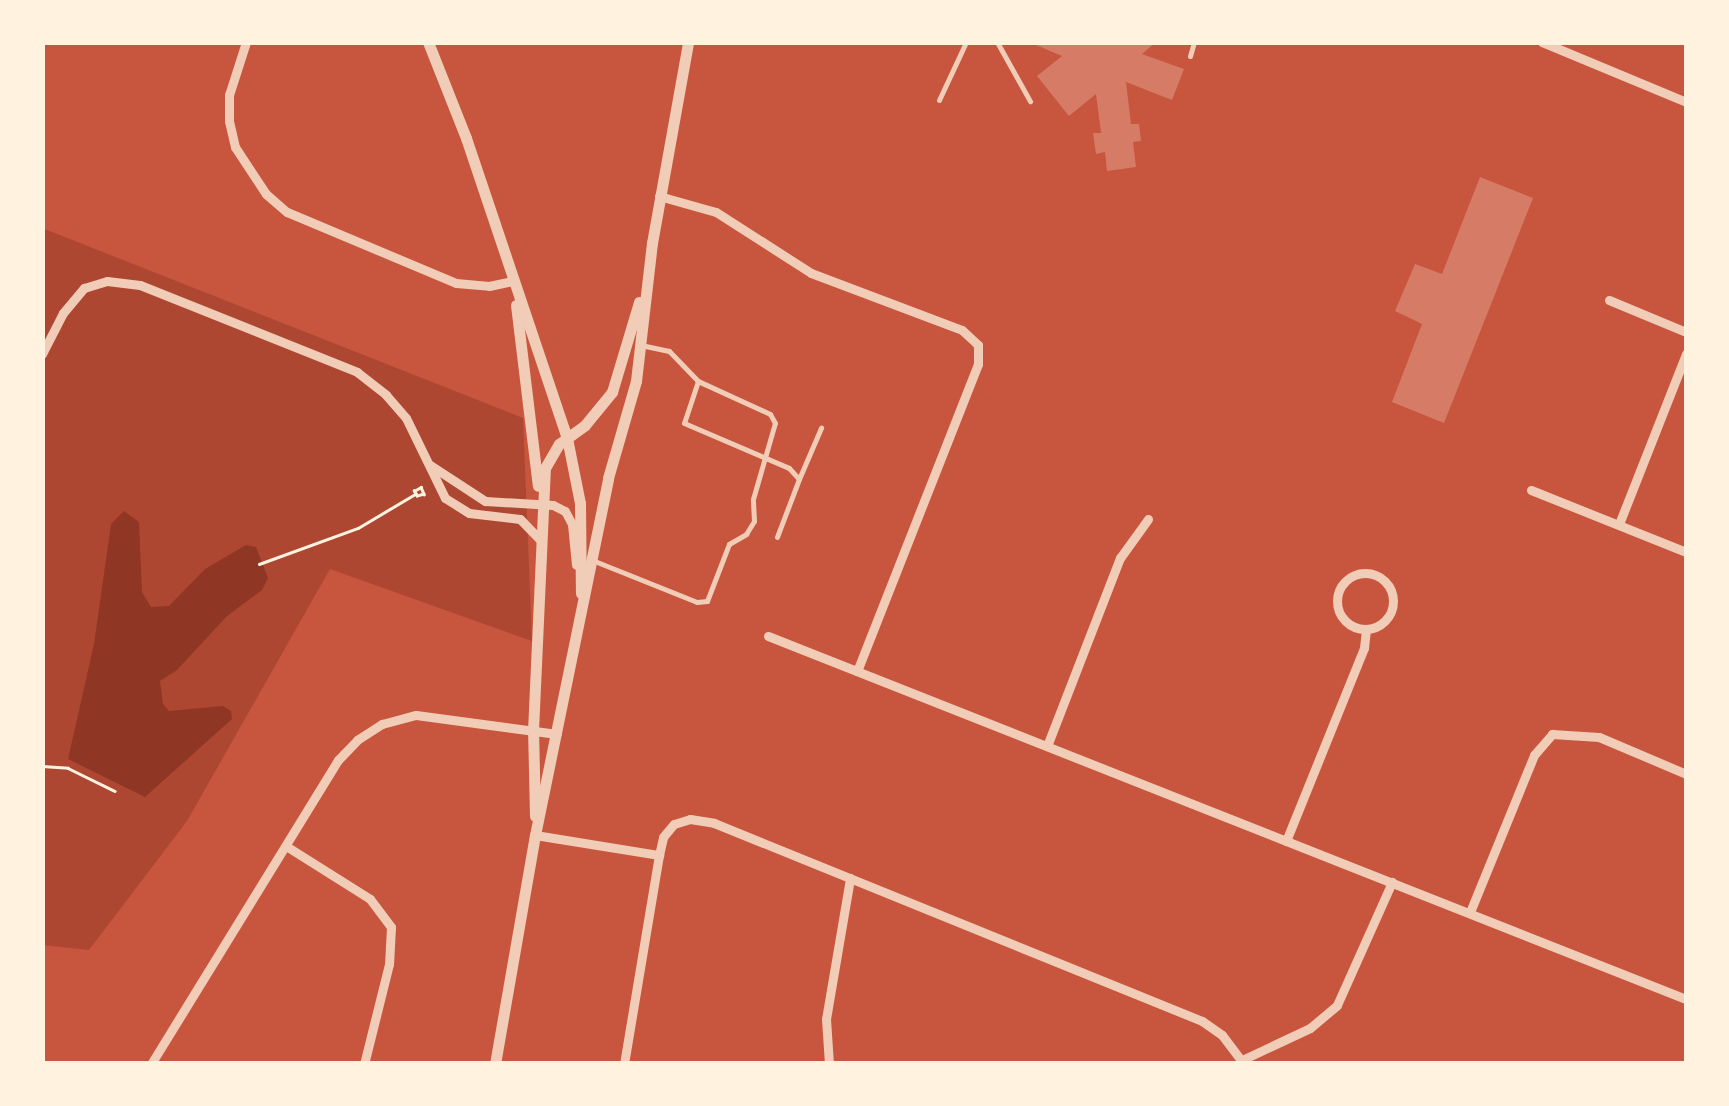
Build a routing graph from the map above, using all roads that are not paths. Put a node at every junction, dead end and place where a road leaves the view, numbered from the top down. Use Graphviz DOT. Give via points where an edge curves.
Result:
graph roads {
  1 [pos="246,42"];
  2 [pos="428,42"];
  3 [pos="688,42"];
  4 [pos="966,42"];
  5 [pos="997,42"];
  6 [pos="1194,42"];
  7 [pos="1542,42"];
  8 [pos="1190,56"];
  9 [pos="939,100"];
  10 [pos="1030,101"];
  11 [pos="1686,102"];
  12 [pos="659,196"];
  13 [pos="652,243"];
  14 [pos="513,282"];
  15 [pos="1609,300"];
  16 [pos="1686,332"];
  17 [pos="641,346"];
  18 [pos="42,354"];
  19 [pos="1686,354"];
  20 [pos="698,381"];
  21 [pos="556,402"];
  22 [pos="593,417"];
  23 [pos="821,428"];
  24 [pos="567,438"];
  25 [pos="764,460"];
  26 [pos="428,463"];
  27 [pos="800,479"];
  28 [pos="1531,490"];
  29 [pos="542,505"];
  30 [pos="1148,519"];
  31 [pos="1619,524"];
  32 [pos="777,537"];
  33 [pos="540,540"];
  34 [pos="1686,552"];
  35 [pos="592,560"];
  36 [pos="1366,630"];
  37 [pos="579,633"];
  38 [pos="768,636"];
  39 [pos="857,671"];
  40 [pos="533,731"];
  41 [pos="559,734"];
  42 [pos="1047,746"];
  43 [pos="1686,774"];
  44 [pos="535,835"];
  45 [pos="1286,840"];
  46 [pos="286,846"];
  47 [pos="658,855"];
  48 [pos="850,878"];
  49 [pos="1392,882"];
  50 [pos="1470,912"];
  51 [pos="1686,1000"];
  52 [pos="1243,1062"];
  53 [pos="151,1064"];
  54 [pos="364,1064"];
  55 [pos="496,1064"];
  56 [pos="624,1064"];
  57 [pos="829,1064"];
  1 -- 14 [label="street" via="229,95 229,121 235,147 266,194 287,212 456,283"];
  2 -- 14 [label="street"];
  3 -- 12 [label="street"];
  4 -- 9 [label="lane"];
  5 -- 10 [label="lane"];
  6 -- 8 [label="lane"];
  7 -- 11 [label="street"];
  12 -- 13 [label="street"];
  12 -- 39 [label="street" via="716,212 811,273 966,332 978,345 978,364"];
  13 -- 17 [label="street"];
  13 -- 22 [label="street" via="620,377"];
  14 -- 21 [label="street"];
  14 -- 29 [label="street"];
  15 -- 16 [label="street"];
  17 -- 20 [label="lane" via="669,351"];
  17 -- 35 [label="street"];
  18 -- 26 [label="street" via="68,304 94,284 140,285 344,365 396,405"];
  19 -- 31 [label="street"];
  20 -- 25 [label="lane" via="770,414 776,423"];
  20 -- 25 [label="lane" via="684,424"];
  21 -- 22 [label="street" via="572,419"];
  21 -- 24 [label="street"];
  22 -- 24 [label="street"];
  23 -- 27 [label="lane"];
  24 -- 29 [label="street" via="548,460"];
  24 -- 37 [label="street" via="582,531"];
  25 -- 27 [label="lane"];
  25 -- 35 [label="lane" via="754,521 729,544 707,601"];
  26 -- 29 [label="street" via="485,501"];
  26 -- 33 [label="street" via="453,504 520,520"];
  27 -- 32 [label="lane"];
  28 -- 31 [label="street"];
  29 -- 33 [label="street"];
  29 -- 37 [label="street" via="560,507 572,524"];
  30 -- 42 [label="street" via="1120,558"];
  31 -- 34 [label="street"];
  33 -- 40 [label="street"];
  35 -- 37 [label="street"];
  36 -- 36 [label="street" via="1383,624 1394,599 1379,576 1361,573 1344,581 1337,608 1348,624"];
  36 -- 45 [label="street"];
  37 -- 41 [label="street"];
  38 -- 39 [label="street"];
  39 -- 42 [label="street"];
  40 -- 41 [label="street"];
  40 -- 44 [label="street"];
  40 -- 46 [label="street" via="416,715 382,724 338,760"];
  41 -- 44 [label="street"];
  42 -- 45 [label="street"];
  43 -- 50 [label="street" via="1599,737 1552,734 1534,755"];
  44 -- 47 [label="street"];
  44 -- 55 [label="street"];
  45 -- 49 [label="street"];
  46 -- 53 [label="street"];
  46 -- 54 [label="street" via="370,899 391,927 389,964"];
  47 -- 48 [label="street" via="667,831 690,819"];
  47 -- 56 [label="street"];
  48 -- 52 [label="street" via="1202,1021"];
  48 -- 57 [label="street" via="826,1019"];
  49 -- 50 [label="street"];
  49 -- 52 [label="street" via="1338,1004 1310,1028"];
  50 -- 51 [label="street"];
}
